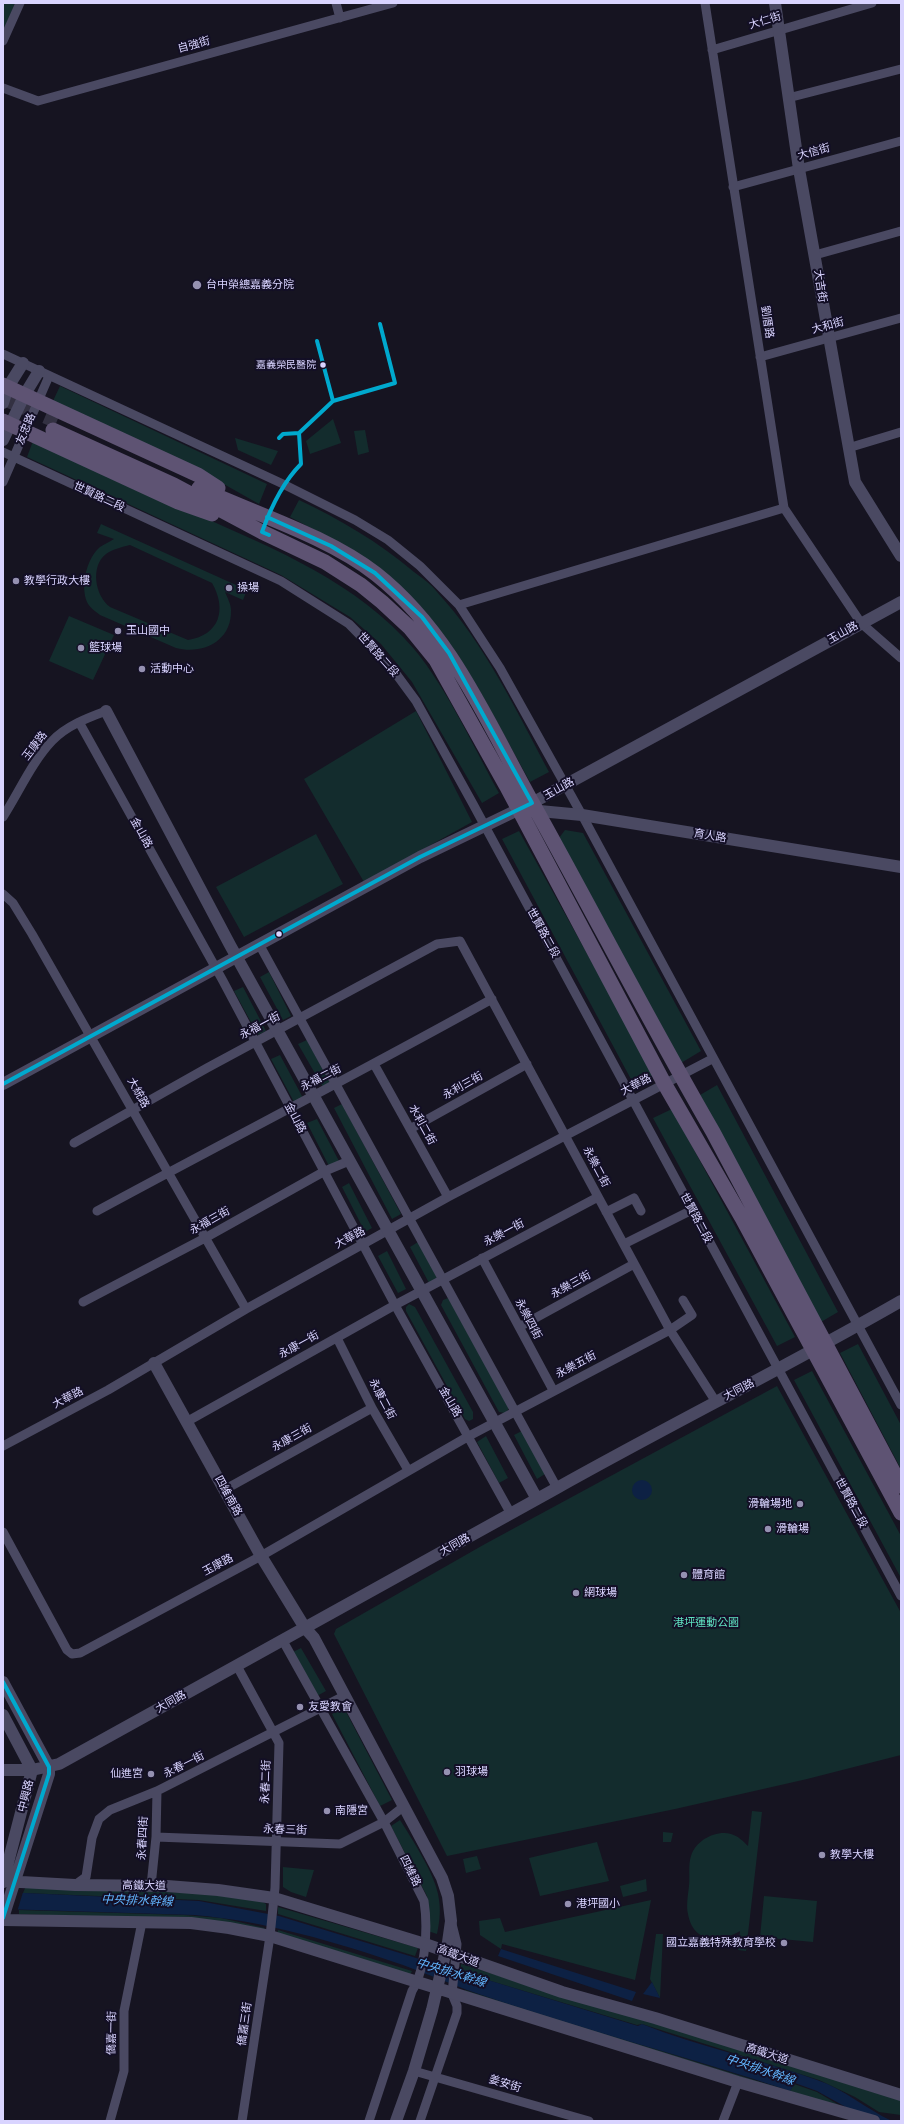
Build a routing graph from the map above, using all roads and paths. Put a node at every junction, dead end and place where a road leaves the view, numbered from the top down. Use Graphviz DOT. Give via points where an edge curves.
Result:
graph roads {
  1 [pos="20,3"];
  2 [pos="336,3"];
  3 [pos="393,3"];
  4 [pos="705,3"];
  5 [pos="775,3"];
  6 [pos="872,3"];
  7 [pos="340,18"];
  8 [pos="778,29"];
  9 [pos="3,41"];
  10 [pos="712,50"];
  11 [pos="901,69"];
  12 [pos="3,88"];
  13 [pos="788,98"];
  14 [pos="901,141"];
  15 [pos="799,169"];
  16 [pos="733,187"];
  17 [pos="901,231"];
  18 [pos="816,255"];
  19 [pos="901,318"];
  20 [pos="829,339"];
  21 [pos="3,354"];
  22 [pos="760,357"];
  23 [pos="23,363"];
  24 [pos="44,373"];
  25 [pos="6,386"];
  26 [pos="32,397"];
  27 [pos="3,403"];
  28 [pos="6,422"];
  29 [pos="25,431"];
  30 [pos="901,432"];
  31 [pos="3,440"];
  32 [pos="848,448"];
  33 [pos="3,452"];
  34 [pos="14,457"];
  35 [pos="3,482"];
  36 [pos="784,508"];
  37 [pos="267,518"];
  38 [pos="262,532"];
  39 [pos="901,556"];
  40 [pos="901,602"];
  41 [pos="459,605"];
  42 [pos="861,623"];
  43 [pos="901,658"];
  44 [pos="106,711"];
  45 [pos="79,722"];
  46 [pos="565,785"];
  47 [pos="535,807"];
  48 [pos="518,808"];
  49 [pos="582,815"];
  50 [pos="3,816"];
  51 [pos="485,825"];
  52 [pos="901,867"];
  53 [pos="3,894"];
  54 [pos="460,941"];
  55 [pos="259,944"];
  56 [pos="236,956"];
  57 [pos="216,967"];
  58 [pos="492,999"];
  59 [pos="300,1019"];
  60 [pos="278,1030"];
  61 [pos="91,1035"];
  62 [pos="255,1042"];
  63 [pos="712,1058"];
  64 [pos="374,1064"];
  65 [pos="527,1064"];
  66 [pos="679,1075"];
  67 [pos="664,1083"];
  68 [pos="3,1084"];
  69 [pos="334,1085"];
  70 [pos="313,1096"];
  71 [pos="633,1100"];
  72 [pos="290,1107"];
  73 [pos="133,1110"];
  74 [pos="410,1129"];
  75 [pos="566,1135"];
  76 [pos="74,1143"];
  77 [pos="349,1161"];
  78 [pos="324,1171"];
  79 [pos="167,1173"];
  80 [pos="598,1197"];
  81 [pos="448,1198"];
  82 [pos="641,1210"];
  83 [pos="692,1210"];
  84 [pos="97,1211"];
  85 [pos="606,1212"];
  86 [pos="408,1220"];
  87 [pos="389,1231"];
  88 [pos="205,1238"];
  89 [pos="364,1244"];
  90 [pos="624,1244"];
  91 [pos="482,1258"];
  92 [pos="634,1264"];
  93 [pos="441,1280"];
  94 [pos="422,1291"];
  95 [pos="683,1300"];
  96 [pos="901,1301"];
  97 [pos="83,1302"];
  98 [pos="395,1305"];
  99 [pos="246,1309"];
  100 [pos="858,1326"];
  101 [pos="519,1327"];
  102 [pos="670,1330"];
  103 [pos="337,1338"];
  104 [pos="819,1348"];
  105 [pos="154,1363"];
  106 [pos="778,1370"];
  107 [pos="553,1390"];
  108 [pos="716,1402"];
  109 [pos="901,1405"];
  110 [pos="372,1408"];
  111 [pos="514,1412"];
  112 [pos="188,1421"];
  113 [pos="494,1423"];
  114 [pos="469,1436"];
  115 [pos="3,1446"];
  116 [pos="408,1470"];
  117 [pos="901,1486"];
  118 [pos="557,1488"];
  119 [pos="224,1490"];
  120 [pos="537,1500"];
  121 [pos="901,1513"];
  122 [pos="511,1514"];
  123 [pos="3,1532"];
  124 [pos="261,1556"];
  125 [pos="901,1596"];
  126 [pos="305,1628"];
  127 [pos="283,1642"];
  128 [pos="238,1666"];
  129 [pos="3,1682"];
  130 [pos="344,1696"];
  131 [pos="320,1709"];
  132 [pos="3,1715"];
  133 [pos="274,1733"];
  134 [pos="49,1767"];
  135 [pos="3,1770"];
  136 [pos="32,1770"];
  137 [pos="158,1791"];
  138 [pos="403,1807"];
  139 [pos="384,1822"];
  140 [pos="156,1837"];
  141 [pos="276,1842"];
  142 [pos="8,1882"];
  143 [pos="75,1885"];
  144 [pos="151,1886"];
  145 [pos="273,1903"];
  146 [pos="4,1916"];
  147 [pos="142,1922"];
  148 [pos="271,1933"];
  149 [pos="424,1948"];
  150 [pos="450,1959"];
  151 [pos="418,1982"];
  152 [pos="438,1989"];
  153 [pos="452,1994"];
  154 [pos="414,2071"];
  155 [pos="435,2076"];
  156 [pos="738,2082"];
  157 [pos="901,2096"];
  158 [pos="110,2121"];
  159 [pos="242,2121"];
  160 [pos="369,2121"];
  161 [pos="396,2121"];
  162 [pos="420,2121"];
  163 [pos="588,2121"];
  164 [pos="724,2121"];
  165 [pos="874,2121"];
  1 -- 9 [label="street"];
  2 -- 7 [label="street"];
  3 -- 7 [label="street, 自強街"];
  4 -- 10 [label="street, 劉厝路"];
  5 -- 8 [label="street, 大吉街"];
  6 -- 8 [label="street, 大仁街"];
  7 -- 12 [label="street, 自強街" via="38,101"];
  8 -- 10 [label="street, 大仁街"];
  8 -- 13 [label="street, 大吉街"];
  10 -- 16 [label="street, 劉厝路"];
  11 -- 13 [label="street"];
  13 -- 15 [label="street, 大吉街"];
  14 -- 15 [label="street, 大信街"];
  15 -- 16 [label="street, 大信街"];
  15 -- 18 [label="street, 大吉街"];
  16 -- 22 [label="street, 劉厝路"];
  17 -- 18 [label="street"];
  18 -- 20 [label="street, 大吉街"];
  19 -- 20 [label="street, 大和街"];
  20 -- 22 [label="street, 大和街"];
  20 -- 32 [label="street, 大吉街"];
  21 -- 23 [label="street"];
  22 -- 36 [label="street, 劉厝路"];
  23 -- 24 [label="street"];
  23 -- 25 [label="street"];
  24 -- 26 [label="street, 友忠路"];
  24 -- 41 [label="street" via="355,520 388,540 415,561"];
  25 -- 26 [label="main road"];
  25 -- 27 [label="street"];
  26 -- 28 [label="street, 友忠路"];
  26 -- 29 [label="street, 友忠路"];
  26 -- 37 [label="main road" via="198,475"];
  28 -- 29 [label="main road"];
  28 -- 31 [label="street, 友忠路"];
  29 -- 34 [label="street, 友忠路"];
  29 -- 38 [label="main road" via="178,502"];
  30 -- 32 [label="street"];
  32 -- 39 [label="street, 大吉街" via="855,482"];
  33 -- 34 [label="street, 世賢路二段"];
  34 -- 35 [label="street, 友忠路"];
  34 -- 51 [label="street, 世賢路二段" via="281,581 349,624 391,667 416,701"];
  36 -- 41 [label="street"];
  36 -- 42 [label="street, 劉厝路"];
  37 -- 38 [label="main road" via="55,426"];
  37 -- 47 [label="main road" via="331,546 374,573 422,617 449,653"];
  38 -- 48 [label="main road" via="324,562 360,585 410,628 436,660"];
  40 -- 42 [label="street, 玉山路"];
  41 -- 46 [label="street" via="500,668"];
  42 -- 43 [label="street, 劉厝路"];
  42 -- 46 [label="street, 玉山路"];
  44 -- 45 [label="street, 玉康路"];
  44 -- 56 [label="street"];
  45 -- 50 [label="street, 玉康路" via="53,740"];
  45 -- 57 [label="street, 金山路"];
  46 -- 47 [label="street, 玉山路"];
  46 -- 49 [label="street"];
  47 -- 48 [label="street, 育人路"];
  47 -- 49 [label="street, 育人路"];
  47 -- 66 [label="main road"];
  48 -- 51 [label="street"];
  48 -- 67 [label="main road"];
  49 -- 52 [label="street, 育人路"];
  49 -- 63 [label="street"];
  51 -- 55 [label="street"];
  51 -- 71 [label="street, 世賢路二段"];
  53 -- 61 [label="street, 大統路" via="20,914"];
  54 -- 58 [label="street, 永樂二街"];
  54 -- 59 [label="street, 永福一街" via="437,944"];
  55 -- 56 [label="street"];
  55 -- 59 [label="street"];
  56 -- 57 [label="street"];
  56 -- 60 [label="street"];
  57 -- 61 [label="street"];
  57 -- 62 [label="street, 金山路"];
  58 -- 64 [label="street, 永福二街"];
  58 -- 65 [label="street, 永樂二街"];
  59 -- 60 [label="street, 永福一街"];
  59 -- 69 [label="street"];
  60 -- 62 [label="street, 永福一街"];
  60 -- 70 [label="street"];
  61 -- 68 [label="street"];
  61 -- 73 [label="street, 大統路"];
  62 -- 72 [label="street, 金山路"];
  62 -- 73 [label="street, 永福一街"];
  63 -- 66 [label="street, 大華路"];
  63 -- 100 [label="street"];
  64 -- 69 [label="street, 永福二街"];
  64 -- 74 [label="street, 水利二街"];
  65 -- 74 [label="street, 永利三街"];
  65 -- 75 [label="street, 永樂二街"];
  66 -- 67 [label="street, 大華路"];
  66 -- 104 [label="main road" via="716,1139"];
  67 -- 71 [label="street, 大華路"];
  67 -- 104 [label="main road"];
  69 -- 70 [label="street, 永福二街"];
  69 -- 86 [label="street"];
  70 -- 72 [label="street, 永福二街"];
  70 -- 77 [label="street"];
  71 -- 75 [label="street, 大華路"];
  71 -- 83 [label="street, 世賢路二段"];
  72 -- 78 [label="street, 金山路"];
  72 -- 79 [label="street, 永福二街"];
  73 -- 76 [label="street, 永福一街"];
  73 -- 79 [label="street, 大統路"];
  74 -- 81 [label="street, 水利二街"];
  75 -- 80 [label="street, 永樂二街"];
  75 -- 81 [label="street, 大華路"];
  77 -- 78 [label="street, 永福三街"];
  77 -- 87 [label="street"];
  78 -- 88 [label="street, 永福三街"];
  78 -- 89 [label="street, 金山路"];
  79 -- 84 [label="street, 永福二街"];
  79 -- 88 [label="street, 大統路"];
  80 -- 85 [label="street, 永樂二街"];
  80 -- 91 [label="street, 永樂一街"];
  81 -- 86 [label="street, 大華路"];
  82 -- 85 [label="street" via="634,1198"];
  83 -- 90 [label="street"];
  83 -- 106 [label="street, 世賢路二段"];
  85 -- 90 [label="street, 永樂二街"];
  86 -- 87 [label="street, 大華路"];
  86 -- 93 [label="street"];
  87 -- 89 [label="street, 大華路"];
  87 -- 94 [label="street"];
  88 -- 97 [label="street, 永福三街"];
  88 -- 99 [label="street, 大統路"];
  89 -- 98 [label="street, 金山路"];
  89 -- 99 [label="street, 大華路"];
  90 -- 92 [label="street, 永樂二街"];
  91 -- 93 [label="street, 永樂一街"];
  91 -- 101 [label="street, 永樂四街"];
  92 -- 101 [label="street, 永樂三街"];
  92 -- 102 [label="street, 永樂二街"];
  93 -- 94 [label="street, 永樂一街"];
  93 -- 111 [label="street"];
  94 -- 98 [label="street, 永康一街"];
  94 -- 113 [label="street"];
  95 -- 102 [label="street, 永樂五街" via="692,1315"];
  96 -- 100 [label="street, 大同路"];
  98 -- 103 [label="street, 永康一街"];
  98 -- 114 [label="street, 金山路"];
  99 -- 105 [label="street, 大華路"];
  100 -- 104 [label="street, 大同路"];
  100 -- 109 [label="street"];
  101 -- 107 [label="street, 永樂四街"];
  102 -- 107 [label="street, 永樂五街"];
  102 -- 108 [label="street, 永樂二街"];
  103 -- 110 [label="street, 永康二街"];
  103 -- 112 [label="street, 永康一街"];
  104 -- 106 [label="street, 大同路"];
  104 -- 117 [label="main road"];
  104 -- 121 [label="main road"];
  105 -- 112 [label="street, 四維南路"];
  105 -- 115 [label="street, 大華路"];
  106 -- 108 [label="street, 大同路"];
  106 -- 125 [label="street, 世賢路二段"];
  107 -- 111 [label="street, 永樂五街"];
  108 -- 118 [label="street, 大同路"];
  110 -- 116 [label="street, 永康二街"];
  110 -- 119 [label="street, 永康三街"];
  111 -- 113 [label="street, 永樂五街"];
  111 -- 118 [label="street"];
  112 -- 119 [label="street, 四維南路"];
  113 -- 114 [label="street, 玉康路"];
  113 -- 120 [label="street"];
  114 -- 116 [label="street, 玉康路"];
  114 -- 122 [label="street, 金山路"];
  116 -- 124 [label="street, 玉康路"];
  118 -- 120 [label="street, 大同路"];
  119 -- 124 [label="street, 四維南路"];
  120 -- 122 [label="street, 大同路"];
  122 -- 126 [label="street, 大同路"];
  123 -- 124 [label="street, 玉康路" via="67,1650 72,1654 94,1646"];
  124 -- 126 [label="street, 四維南路"];
  126 -- 127 [label="street, 大同路"];
  126 -- 130 [label="street" via="314,1638"];
  127 -- 128 [label="street, 大同路"];
  127 -- 131 [label="street, 四維路"];
  128 -- 133 [label="street, 永春二街"];
  128 -- 134 [label="street, 大同路" via="59,1764"];
  129 -- 134 [label="street"];
  130 -- 131 [label="street, 永春一街"];
  130 -- 138 [label="street"];
  131 -- 133 [label="street, 永春一街"];
  131 -- 139 [label="street, 四維路"];
  132 -- 136 [label="street, 中興路"];
  133 -- 137 [label="street, 永春一街"];
  133 -- 141 [label="street, 永春二街" via="279,1743"];
  134 -- 136 [label="street, 大同路"];
  134 -- 142 [label="street, 中興路" via="49,1774"];
  135 -- 136 [label="street, 大同路"];
  136 -- 142 [label="street, 中興路"];
  137 -- 140 [label="street, 永春四街"];
  137 -- 143 [label="street, 永春一街" via="110,1810 99,1820 92,1838 86,1877"];
  138 -- 139 [label="street, 永春三街"];
  138 -- 150 [label="street" via="442,1878 448,1896 451,1921"];
  139 -- 141 [label="street, 永春三街" via="340,1844"];
  139 -- 149 [label="street, 四維路" via="424,1900"];
  140 -- 141 [label="street, 永春三街"];
  140 -- 144 [label="street, 永春四街"];
  141 -- 145 [label="street, 永春二街"];
  142 -- 143 [label="street, 高鐵大道"];
  142 -- 146 [label="street"];
  143 -- 144 [label="street, 高鐵大道"];
  144 -- 145 [label="street, 高鐵大道" via="218,1890"];
  145 -- 148 [label="street, 僑嘉三街"];
  145 -- 149 [label="street, 高鐵大道"];
  146 -- 147 [label="street"];
  147 -- 148 [label="street" via="212,1925"];
  147 -- 158 [label="street, 僑嘉一街" via="124,2011 124,2071"];
  148 -- 151 [label="street"];
  148 -- 159 [label="street, 僑嘉三街"];
  149 -- 150 [label="street, 高鐵大道"];
  149 -- 151 [label="street, 四維路"];
  150 -- 152 [label="street"];
  150 -- 153 [label="street"];
  150 -- 157 [label="street, 高鐵大道" via="642,2014"];
  151 -- 152 [label="street"];
  151 -- 160 [label="street, 四維路" via="412,1991"];
  152 -- 153 [label="street"];
  152 -- 154 [label="street"];
  153 -- 155 [label="street" via="457,2013"];
  153 -- 156 [label="street"];
  154 -- 155 [label="street, 姜安街"];
  154 -- 161 [label="street"];
  155 -- 162 [label="street"];
  155 -- 163 [label="street, 姜安街"];
  156 -- 164 [label="street"];
  156 -- 165 [label="street"];
}
